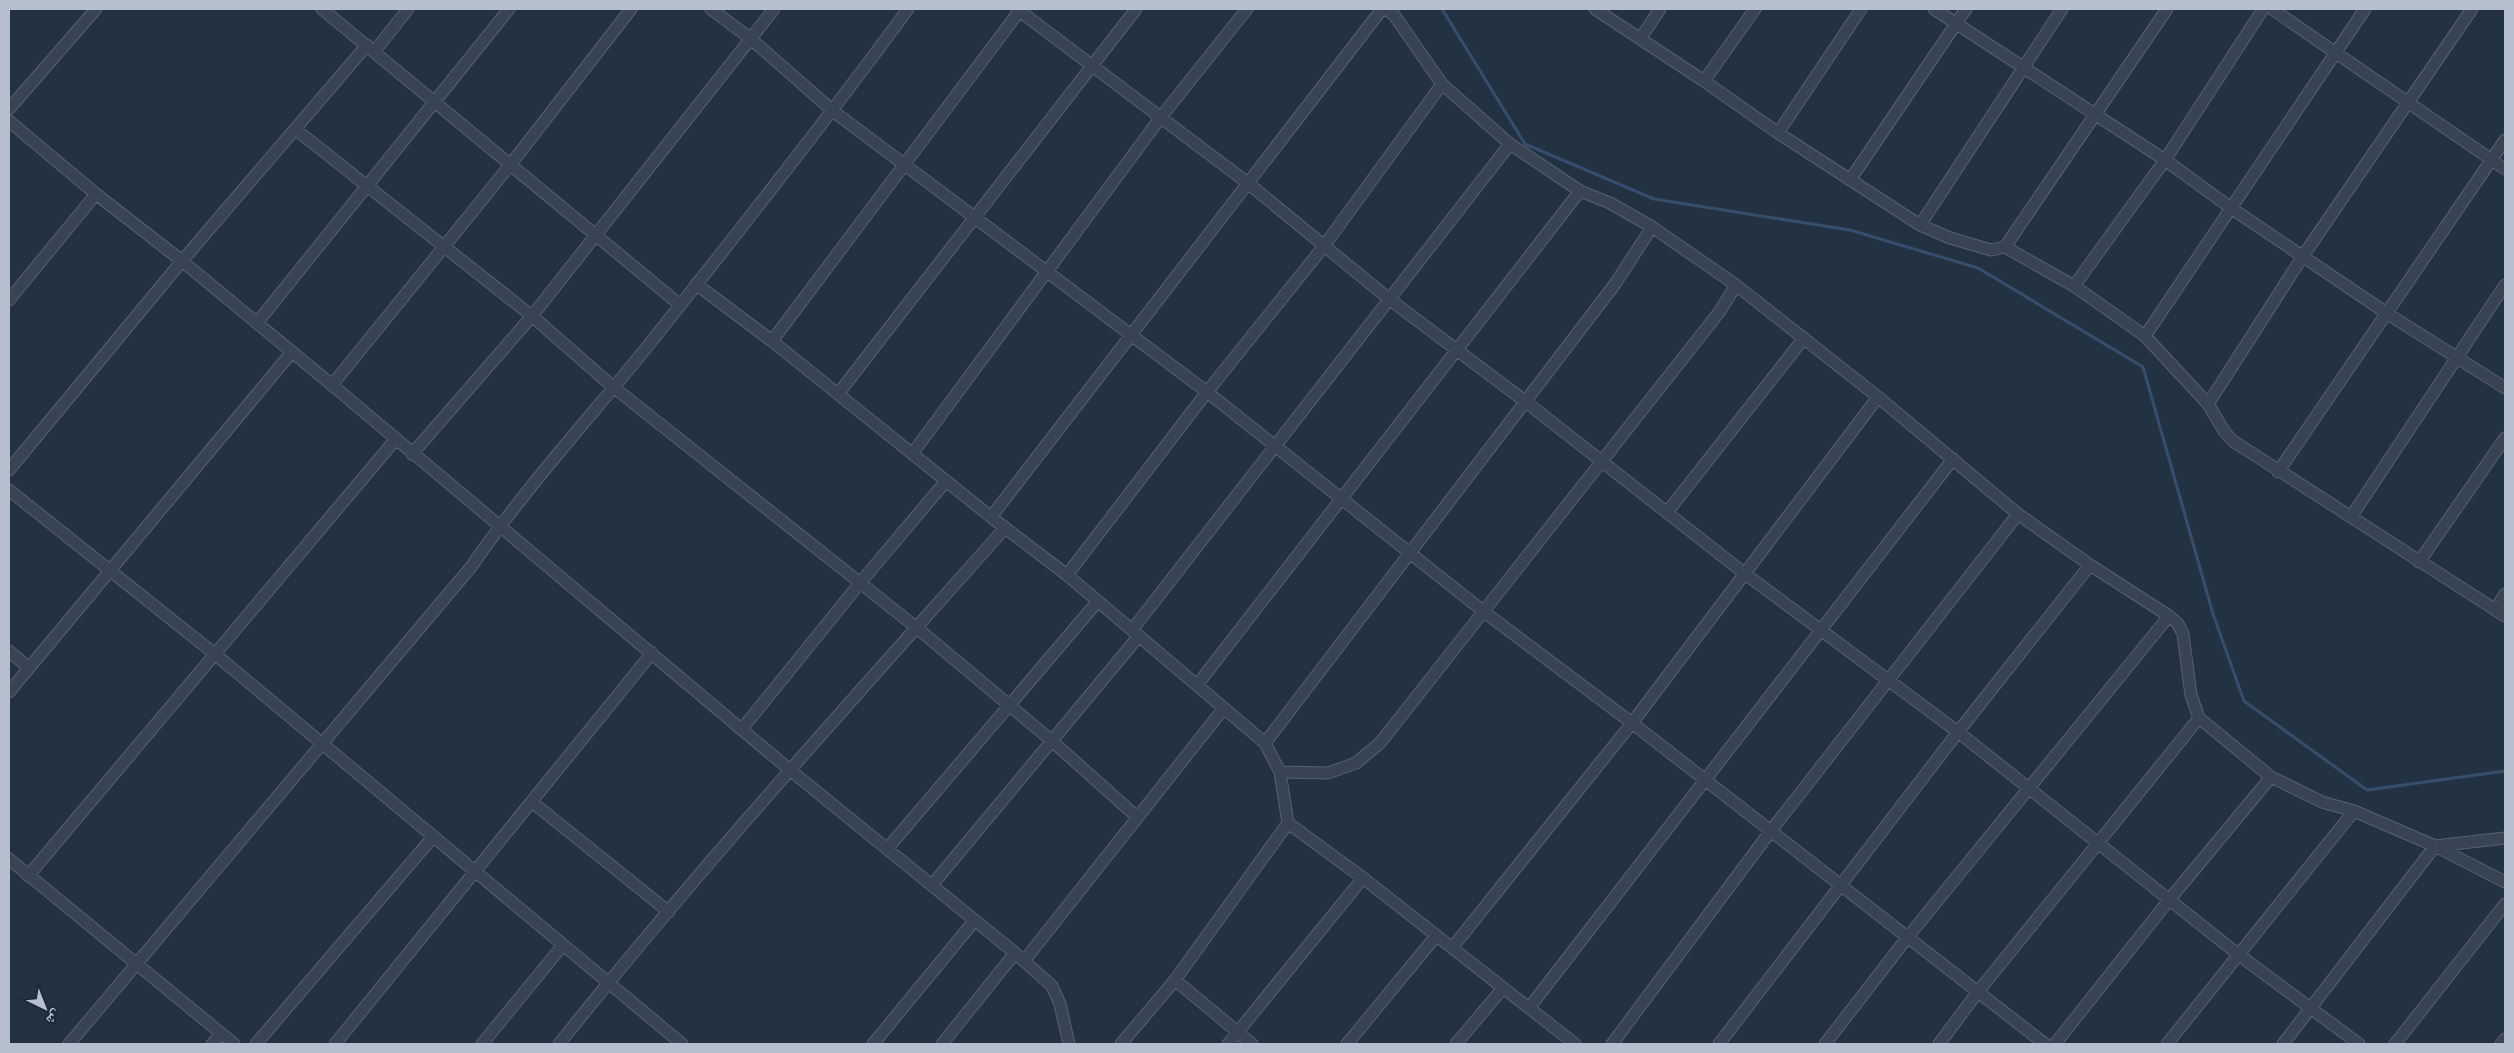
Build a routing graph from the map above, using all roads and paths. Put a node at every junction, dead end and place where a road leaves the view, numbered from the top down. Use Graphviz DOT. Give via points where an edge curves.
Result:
graph roads {
  1 [pos="96,9"];
  2 [pos="324,9"];
  3 [pos="408,9"];
  4 [pos="509,9"];
  5 [pos="631,9"];
  6 [pos="711,9"];
  7 [pos="774,9"];
  8 [pos="908,9"];
  9 [pos="1019,9"];
  10 [pos="1136,9"];
  11 [pos="1247,9"];
  12 [pos="1382,9"];
  13 [pos="1386,9"];
  14 [pos="1595,9"];
  15 [pos="1660,9"];
  16 [pos="1755,9"];
  17 [pos="1861,9"];
  18 [pos="1934,9"];
  19 [pos="1966,9"];
  20 [pos="2062,9"];
  21 [pos="2167,9"];
  22 [pos="2263,9"];
  23 [pos="2272,9"];
  24 [pos="2366,9"];
  25 [pos="2472,9"];
  26 [pos="1956,24"];
  27 [pos="751,39"];
  28 [pos="1640,39"];
  29 [pos="370,48"];
  30 [pos="2336,53"];
  31 [pos="1093,65"];
  32 [pos="2022,67"];
  33 [pos="1704,81"];
  34 [pos="1442,84"];
  35 [pos="435,102"];
  36 [pos="2409,103"];
  37 [pos="9,109"];
  38 [pos="833,111"];
  39 [pos="2096,113"];
  40 [pos="1161,117"];
  41 [pos="9,123"];
  42 [pos="295,129"];
  43 [pos="1778,133"];
  44 [pos="2505,140"];
  45 [pos="1510,144"];
  46 [pos="2165,160"];
  47 [pos="2492,160"];
  48 [pos="511,164"];
  49 [pos="906,166"];
  50 [pos="2505,170"];
  51 [pos="1850,180"];
  52 [pos="1249,184"];
  53 [pos="367,186"];
  54 [pos="1580,191"];
  55 [pos="96,194"];
  56 [pos="2230,208"];
  57 [pos="975,217"];
  58 [pos="1920,225"];
  59 [pos="1652,227"];
  60 [pos="596,236"];
  61 [pos="1324,246"];
  62 [pos="444,247"];
  63 [pos="2005,247"];
  64 [pos="2304,256"];
  65 [pos="182,261"];
  66 [pos="1048,272"];
  67 [pos="696,284"];
  68 [pos="1736,285"];
  69 [pos="2505,285"];
  70 [pos="2074,286"];
  71 [pos="1389,299"];
  72 [pos="9,300"];
  73 [pos="679,304"];
  74 [pos="2388,314"];
  75 [pos="532,316"];
  76 [pos="257,323"];
  77 [pos="1131,333"];
  78 [pos="2145,336"];
  79 [pos="1804,338"];
  80 [pos="772,341"];
  81 [pos="1456,349"];
  82 [pos="292,352"];
  83 [pos="2457,357"];
  84 [pos="332,385"];
  85 [pos="612,386"];
  86 [pos="2505,388"];
  87 [pos="1207,392"];
  88 [pos="838,394"];
  89 [pos="1878,397"];
  90 [pos="1526,402"];
  91 [pos="2208,404"];
  92 [pos="2505,438"];
  93 [pos="396,439"];
  94 [pos="1275,446"];
  95 [pos="412,454"];
  96 [pos="912,454"];
  97 [pos="1953,459"];
  98 [pos="1600,460"];
  99 [pos="9,470"];
  100 [pos="2278,472"];
  101 [pos="946,481"];
  102 [pos="9,490"];
  103 [pos="1342,501"];
  104 [pos="1668,511"];
  105 [pos="2018,514"];
  106 [pos="991,517"];
  107 [pos="2351,517"];
  108 [pos="500,525"];
  109 [pos="1005,528"];
  110 [pos="1409,554"];
  111 [pos="2420,562"];
  112 [pos="2090,565"];
  113 [pos="110,572"];
  114 [pos="1744,573"];
  115 [pos="1067,575"];
  116 [pos="860,583"];
  117 [pos="2505,594"];
  118 [pos="1098,601"];
  119 [pos="1482,611"];
  120 [pos="2500,613"];
  121 [pos="2169,616"];
  122 [pos="916,628"];
  123 [pos="1821,631"];
  124 [pos="1136,633"];
  125 [pos="9,651"];
  126 [pos="652,653"];
  127 [pos="216,656"];
  128 [pos="29,668"];
  129 [pos="1888,681"];
  130 [pos="1198,685"];
  131 [pos="9,692"];
  132 [pos="1009,706"];
  133 [pos="1224,708"];
  134 [pos="2199,718"];
  135 [pos="1632,723"];
  136 [pos="742,729"];
  137 [pos="1958,732"];
  138 [pos="1052,741"];
  139 [pos="1265,743"];
  140 [pos="323,746"];
  141 [pos="790,770"];
  142 [pos="1280,772"];
  143 [pos="2271,777"];
  144 [pos="1705,781"];
  145 [pos="2029,790"];
  146 [pos="532,802"];
  147 [pos="2354,811"];
  148 [pos="1137,817"];
  149 [pos="1288,823"];
  150 [pos="1770,832"];
  151 [pos="433,837"];
  152 [pos="2505,838"];
  153 [pos="2098,844"];
  154 [pos="2435,846"];
  155 [pos="887,849"];
  156 [pos="9,859"];
  157 [pos="475,872"];
  158 [pos="28,876"];
  159 [pos="1363,878"];
  160 [pos="2505,882"];
  161 [pos="932,885"];
  162 [pos="1841,887"];
  163 [pos="2168,900"];
  164 [pos="2505,904"];
  165 [pos="669,912"];
  166 [pos="976,920"];
  167 [pos="1436,936"];
  168 [pos="1907,938"];
  169 [pos="563,945"];
  170 [pos="1452,948"];
  171 [pos="1015,953"];
  172 [pos="2239,955"];
  173 [pos="1024,961"];
  174 [pos="138,964"];
  175 [pos="1175,980"];
  176 [pos="608,983"];
  177 [pos="1503,988"];
  178 [pos="1977,993"];
  179 [pos="1529,1008"];
  180 [pos="2311,1008"];
  181 [pos="1238,1032"];
  182 [pos="221,1033"];
  183 [pos="2505,1038"];
  184 [pos="1568,1042"];
  185 [pos="69,1044"];
  186 [pos="212,1044"];
  187 [pos="234,1044"];
  188 [pos="256,1044"];
  189 [pos="336,1044"];
  190 [pos="482,1044"];
  191 [pos="559,1044"];
  192 [pos="682,1044"];
  193 [pos="873,1044"];
  194 [pos="942,1044"];
  195 [pos="1069,1044"];
  196 [pos="1121,1044"];
  197 [pos="1228,1044"];
  198 [pos="1252,1044"];
  199 [pos="1347,1044"];
  200 [pos="1456,1044"];
  201 [pos="1612,1044"];
  202 [pos="1720,1044"];
  203 [pos="1825,1044"];
  204 [pos="1939,1044"];
  205 [pos="2045,1044"];
  206 [pos="2055,1044"];
  207 [pos="2167,1044"];
  208 [pos="2283,1044"];
  209 [pos="2359,1044"];
  210 [pos="2395,1044"];
  211 [pos="2501,1044"];
  1 -- 37 [label="street"];
  2 -- 29 [label="street"];
  3 -- 29 [label="street"];
  4 -- 35 [label="street"];
  5 -- 48 [label="street"];
  6 -- 27 [label="street"];
  7 -- 27 [label="street"];
  8 -- 38 [label="street"];
  9 -- 31 [label="street"];
  9 -- 49 [label="street"];
  10 -- 31 [label="street"];
  11 -- 40 [label="street"];
  12 -- 52 [label="street"];
  13 -- 34 [label="street" via="1394,15"];
  14 -- 28 [label="street"];
  15 -- 28 [label="street"];
  16 -- 33 [label="street"];
  17 -- 43 [label="street"];
  18 -- 26 [label="street"];
  19 -- 26 [label="street"];
  20 -- 32 [label="street"];
  21 -- 39 [label="street"];
  22 -- 46 [label="street"];
  23 -- 30 [label="street"];
  24 -- 30 [label="street"];
  25 -- 36 [label="street"];
  26 -- 32 [label="street"];
  26 -- 51 [label="street"];
  27 -- 38 [label="street"];
  27 -- 60 [label="street"];
  28 -- 33 [label="street"];
  29 -- 35 [label="street"];
  29 -- 42 [label="street"];
  30 -- 36 [label="street"];
  30 -- 56 [label="street"];
  31 -- 40 [label="street"];
  31 -- 57 [label="street"];
  32 -- 39 [label="street"];
  32 -- 58 [label="street"];
  33 -- 43 [label="street"];
  34 -- 45 [label="street"];
  34 -- 61 [label="street"];
  35 -- 48 [label="street"];
  35 -- 53 [label="street"];
  36 -- 47 [label="street"];
  36 -- 64 [label="street"];
  38 -- 49 [label="street"];
  38 -- 67 [label="street"];
  39 -- 46 [label="street"];
  39 -- 63 [label="street"];
  40 -- 52 [label="street"];
  40 -- 66 [label="street"];
  41 -- 55 [label="street"];
  42 -- 53 [label="street"];
  42 -- 65 [label="street"];
  43 -- 51 [label="street"];
  44 -- 47 [label="street"];
  45 -- 54 [label="street"];
  45 -- 71 [label="street"];
  46 -- 56 [label="street"];
  46 -- 70 [label="street"];
  47 -- 50 [label="street"];
  47 -- 74 [label="street"];
  48 -- 60 [label="street"];
  48 -- 62 [label="street"];
  49 -- 57 [label="street"];
  49 -- 80 [label="street"];
  51 -- 58 [label="street"];
  52 -- 61 [label="street"];
  52 -- 77 [label="street"];
  53 -- 62 [label="street"];
  53 -- 76 [label="street"];
  54 -- 59 [label="street" via="1610,203"];
  54 -- 81 [label="street"];
  55 -- 65 [label="street"];
  55 -- 72 [label="street"];
  56 -- 64 [label="street"];
  56 -- 78 [label="street"];
  57 -- 66 [label="street"];
  57 -- 88 [label="street"];
  58 -- 63 [label="street" via="1991,250"];
  59 -- 68 [label="street"];
  59 -- 90 [label="street"];
  60 -- 73 [label="street"];
  60 -- 75 [label="street"];
  61 -- 71 [label="street"];
  61 -- 87 [label="street"];
  62 -- 75 [label="street"];
  62 -- 84 [label="street"];
  63 -- 70 [label="street"];
  64 -- 74 [label="street"];
  64 -- 91 [label="street"];
  65 -- 76 [label="street"];
  65 -- 99 [label="street"];
  66 -- 77 [label="street"];
  66 -- 96 [label="street"];
  67 -- 73 [label="street"];
  67 -- 80 [label="street"];
  68 -- 79 [label="street"];
  68 -- 98 [label="street" via="1720,311"];
  69 -- 83 [label="street"];
  70 -- 78 [label="street"];
  71 -- 81 [label="street"];
  71 -- 94 [label="street"];
  73 -- 85 [label="street"];
  74 -- 83 [label="street"];
  74 -- 100 [label="street"];
  75 -- 85 [label="street"];
  75 -- 95 [label="street"];
  76 -- 82 [label="street"];
  77 -- 87 [label="street"];
  77 -- 106 [label="street"];
  78 -- 91 [label="street"];
  79 -- 89 [label="street"];
  79 -- 104 [label="street"];
  80 -- 88 [label="street"];
  81 -- 90 [label="street"];
  81 -- 103 [label="street"];
  82 -- 84 [label="street"];
  82 -- 113 [label="street"];
  83 -- 86 [label="street"];
  83 -- 107 [label="street"];
  84 -- 93 [label="street"];
  85 -- 108 [label="street"];
  85 -- 116 [label="street"];
  87 -- 94 [label="street"];
  87 -- 115 [label="street"];
  88 -- 96 [label="street"];
  89 -- 97 [label="street"];
  89 -- 114 [label="street"];
  90 -- 98 [label="street"];
  90 -- 110 [label="street"];
  91 -- 100 [label="street" via="2233,441"];
  92 -- 111 [label="street"];
  93 -- 95 [label="street"];
  93 -- 127 [label="street"];
  94 -- 103 [label="street"];
  94 -- 124 [label="street"];
  95 -- 108 [label="street"];
  96 -- 101 [label="street"];
  97 -- 105 [label="street"];
  97 -- 123 [label="street"];
  98 -- 104 [label="street"];
  98 -- 119 [label="street"];
  100 -- 107 [label="street"];
  101 -- 106 [label="street"];
  101 -- 116 [label="street"];
  102 -- 113 [label="street"];
  103 -- 110 [label="street"];
  103 -- 130 [label="street"];
  104 -- 114 [label="street"];
  105 -- 112 [label="street"];
  105 -- 129 [label="street"];
  106 -- 109 [label="street"];
  107 -- 111 [label="street"];
  108 -- 126 [label="street"];
  108 -- 140 [label="street" via="471,567"];
  109 -- 115 [label="street"];
  109 -- 122 [label="street"];
  110 -- 119 [label="street"];
  110 -- 139 [label="street"];
  111 -- 120 [label="street"];
  112 -- 121 [label="street"];
  112 -- 137 [label="street"];
  113 -- 127 [label="street"];
  113 -- 128 [label="street"];
  114 -- 123 [label="street"];
  114 -- 135 [label="street"];
  115 -- 118 [label="street"];
  116 -- 122 [label="street"];
  116 -- 136 [label="street"];
  117 -- 120 [label="street"];
  118 -- 124 [label="street"];
  118 -- 132 [label="street"];
  119 -- 135 [label="street"];
  119 -- 142 [label="street" via="1380,743 1356,763 1328,773"];
  121 -- 134 [label="street" via="2183,634 2191,696"];
  121 -- 145 [label="street"];
  122 -- 132 [label="street"];
  122 -- 141 [label="street"];
  123 -- 129 [label="street"];
  123 -- 144 [label="street"];
  124 -- 130 [label="street"];
  124 -- 138 [label="street"];
  125 -- 128 [label="street"];
  126 -- 136 [label="street"];
  126 -- 146 [label="street"];
  127 -- 140 [label="street"];
  127 -- 158 [label="street"];
  128 -- 131 [label="street"];
  129 -- 137 [label="street"];
  129 -- 150 [label="street"];
  130 -- 133 [label="street"];
  132 -- 138 [label="street"];
  132 -- 155 [label="street"];
  133 -- 139 [label="street"];
  133 -- 148 [label="street"];
  134 -- 143 [label="street"];
  134 -- 153 [label="street"];
  135 -- 144 [label="street"];
  135 -- 170 [label="street"];
  136 -- 141 [label="street"];
  137 -- 145 [label="street"];
  137 -- 162 [label="street"];
  138 -- 148 [label="street"];
  138 -- 161 [label="street"];
  139 -- 142 [label="street"];
  140 -- 151 [label="street"];
  140 -- 174 [label="street"];
  141 -- 155 [label="street"];
  141 -- 165 [label="street"];
  142 -- 149 [label="street"];
  143 -- 147 [label="street" via="2322,802"];
  143 -- 163 [label="street"];
  144 -- 150 [label="street"];
  144 -- 179 [label="street"];
  145 -- 153 [label="street"];
  145 -- 168 [label="street"];
  146 -- 157 [label="street"];
  146 -- 165 [label="street"];
  147 -- 154 [label="street"];
  147 -- 172 [label="street"];
  148 -- 173 [label="street"];
  149 -- 159 [label="street"];
  149 -- 175 [label="street"];
  150 -- 162 [label="street"];
  150 -- 201 [label="street"];
  151 -- 157 [label="street"];
  151 -- 188 [label="street"];
  152 -- 154 [label="street"];
  153 -- 163 [label="street"];
  153 -- 178 [label="street"];
  154 -- 160 [label="street"];
  154 -- 180 [label="street"];
  155 -- 161 [label="street"];
  156 -- 158 [label="street"];
  157 -- 169 [label="street"];
  157 -- 189 [label="street"];
  158 -- 174 [label="street"];
  159 -- 167 [label="street"];
  159 -- 181 [label="street"];
  161 -- 166 [label="street"];
  162 -- 168 [label="street"];
  162 -- 202 [label="street"];
  163 -- 172 [label="street"];
  163 -- 206 [label="street"];
  164 -- 210 [label="street"];
  165 -- 176 [label="street"];
  166 -- 171 [label="street"];
  166 -- 193 [label="street"];
  167 -- 170 [label="street"];
  167 -- 199 [label="street"];
  168 -- 178 [label="street"];
  168 -- 203 [label="street"];
  169 -- 176 [label="street"];
  169 -- 190 [label="street"];
  170 -- 177 [label="street"];
  171 -- 173 [label="street"];
  171 -- 194 [label="street"];
  172 -- 180 [label="street"];
  172 -- 207 [label="street"];
  173 -- 195 [label="street" via="1052,986 1060,1004"];
  174 -- 182 [label="street"];
  174 -- 185 [label="street"];
  175 -- 181 [label="street"];
  175 -- 196 [label="street"];
  176 -- 191 [label="street"];
  176 -- 192 [label="street"];
  177 -- 179 [label="street"];
  177 -- 200 [label="street"];
  178 -- 204 [label="street"];
  178 -- 205 [label="street"];
  179 -- 184 [label="street"];
  180 -- 208 [label="street"];
  180 -- 209 [label="street"];
  181 -- 197 [label="street"];
  181 -- 198 [label="street"];
  182 -- 186 [label="street"];
  182 -- 187 [label="street"];
  183 -- 211 [label="street"];
}
